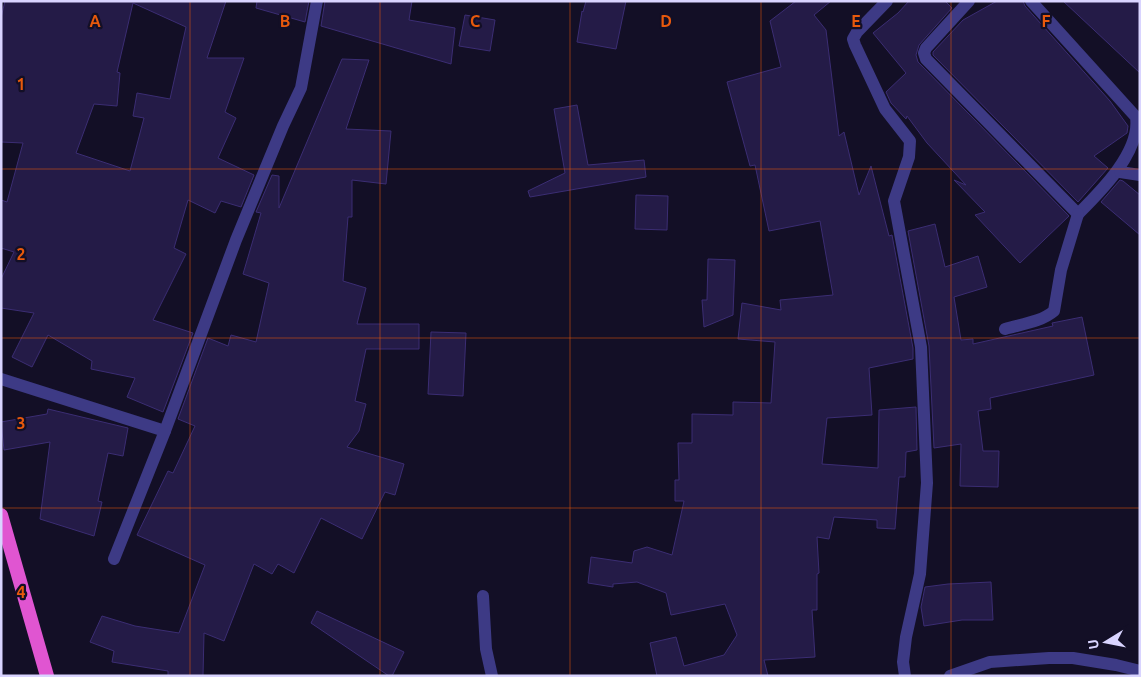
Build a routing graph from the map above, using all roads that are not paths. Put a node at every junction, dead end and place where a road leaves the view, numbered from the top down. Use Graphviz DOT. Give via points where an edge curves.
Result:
graph roads {
  1 [pos="317,1"];
  2 [pos="887,1"];
  3 [pos="968,1"];
  4 [pos="1031,1"];
  5 [pos="1120,172"];
  6 [pos="1140,174"];
  7 [pos="1078,214"];
  8 [pos="1005,329"];
  9 [pos="1,379"];
  10 [pos="165,431"];
  11 [pos="2,522"];
  12 [pos="114,559"];
  13 [pos="483,596"];
  14 [pos="1140,671"];
  15 [pos="47,676"];
  16 [pos="492,676"];
  17 [pos="905,676"];
  18 [pos="950,676"];
  1 -- 10 [label="street" via="301,88 236,240"];
  2 -- 17 [label="street" via="854,39 885,109 910,141 909,157 894,201 921,347 927,483 920,574 906,637"];
  3 -- 7 [label="street" via="926,48 926,59"];
  4 -- 5 [label="street" via="1136,117 1139,124 1136,145"];
  5 -- 6 [label="street"];
  5 -- 7 [label="street"];
  7 -- 8 [label="street" via="1061,270 1054,310 1042,318"];
  9 -- 10 [label="street"];
  10 -- 12 [label="street"];
  11 -- 15 [label="highway"];
  13 -- 16 [label="street" via="486,649"];
  14 -- 18 [label="street" via="1073,658 1049,658 990,662"];
}
